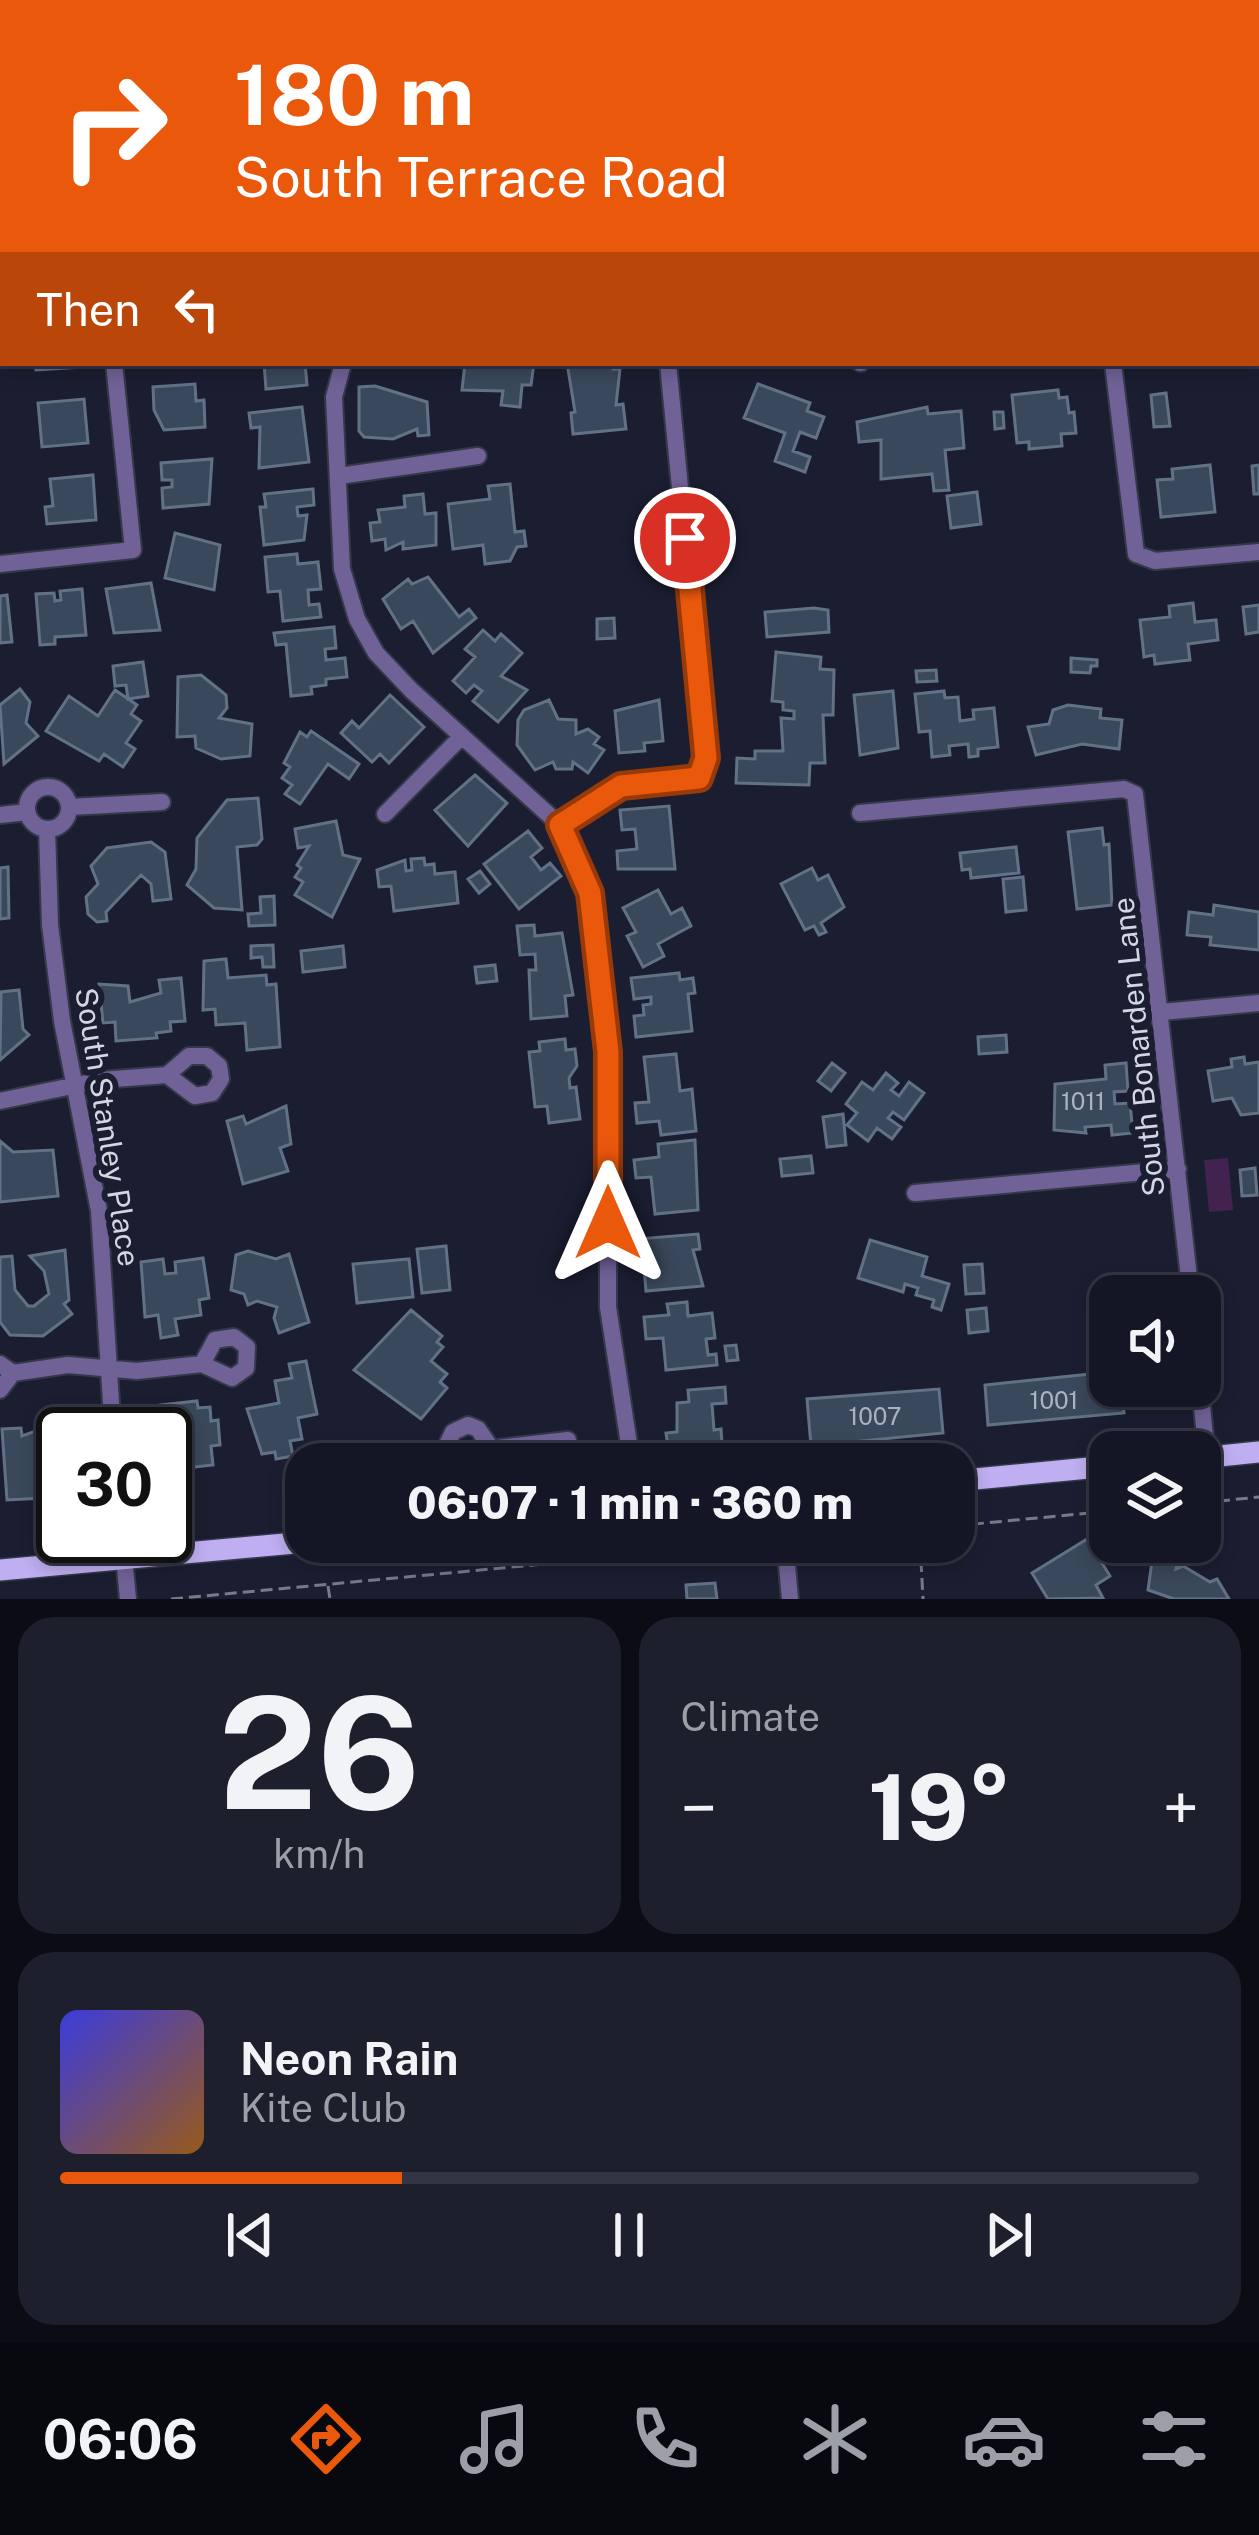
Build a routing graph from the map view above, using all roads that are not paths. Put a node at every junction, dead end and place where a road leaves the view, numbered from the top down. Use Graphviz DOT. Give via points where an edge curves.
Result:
graph roads {
  1 [pos="114,366"];
  2 [pos="342,366"];
  3 [pos="668,366"];
  4 [pos="1113,366"];
  5 [pos="478,456"];
  6 [pos="339,476"];
  7 [pos="1259,552"];
  8 [pos="0,564"];
  9 [pos="461,737"];
  10 [pos="162,802"];
  11 [pos="70,807"];
  12 [pos="27,812"];
  13 [pos="860,813"];
  14 [pos="385,814"];
  15 [pos="0,815"];
  16 [pos="560,825"];
  17 [pos="47,829"];
  18 [pos="1259,1003"];
  19 [pos="1162,1012"];
  20 [pos="167,1075"];
  21 [pos="74,1087"];
  22 [pos="0,1101"];
  23 [pos="1178,1169"];
  24 [pos="914,1193"];
  25 [pos="1189,1275"];
  26 [pos="202,1364"];
  27 [pos="6,1369"];
  28 [pos="107,1369"];
  29 [pos="0,1390"];
  30 [pos="111,1407"];
  31 [pos="539,1443"];
  32 [pos="568,1443"];
  33 [pos="629,1443"];
  34 [pos="1259,1452"];
  35 [pos="1221,1455"];
  36 [pos="1089,1468"];
  37 [pos="975,1479"];
  38 [pos="285,1542"];
  39 [pos="192,1545"];
  40 [pos="37,1563"];
  41 [pos="125,1563"];
  42 [pos="786,1563"];
  43 [pos="0,1570"];
  44 [pos="128,1599"];
  45 [pos="790,1599"];
  1 -- 8 [label="street" via="133,550"];
  2 -- 6 [label="street" via="334,397"];
  3 -- 16 [label="street" via="706,758 699,778 621,786"];
  4 -- 7 [label="street" via="1136,554 1155,561"];
  5 -- 6 [label="street"];
  6 -- 9 [label="street" via="342,569 357,619 376,652"];
  9 -- 14 [label="street"];
  9 -- 16 [label="street"];
  10 -- 11 [label="street"];
  11 -- 12 [label="street" via="48,786 30,796"];
  11 -- 17 [label="street" via="60,826"];
  12 -- 15 [label="street"];
  12 -- 17 [label="street"];
  13 -- 19 [label="street, South Bonarden Lane" via="1135,794"];
  16 -- 33 [label="street" via="590,893 608,1052 608,1307"];
  17 -- 21 [label="street, South Stanley Place" via="50,925"];
  18 -- 19 [label="street"];
  19 -- 23 [label="street, South Bonarden Lane"];
  20 -- 21 [label="street"];
  21 -- 22 [label="street"];
  21 -- 28 [label="street, South Stanley Place" via="99,1211"];
  23 -- 24 [label="street"];
  23 -- 25 [label="street, South Bonarden Lane"];
  26 -- 28 [label="street"];
  27 -- 28 [label="street"];
  27 -- 29 [label="street"];
  28 -- 30 [label="street, South Stanley Place"];
  31 -- 32 [label="street"];
  34 -- 35 [label="main road"];
  36 -- 37 [label="main road"];
  38 -- 39 [label="main road"];
  40 -- 43 [label="main road"];
  41 -- 44 [label="street"];
  42 -- 45 [label="street"];
}
